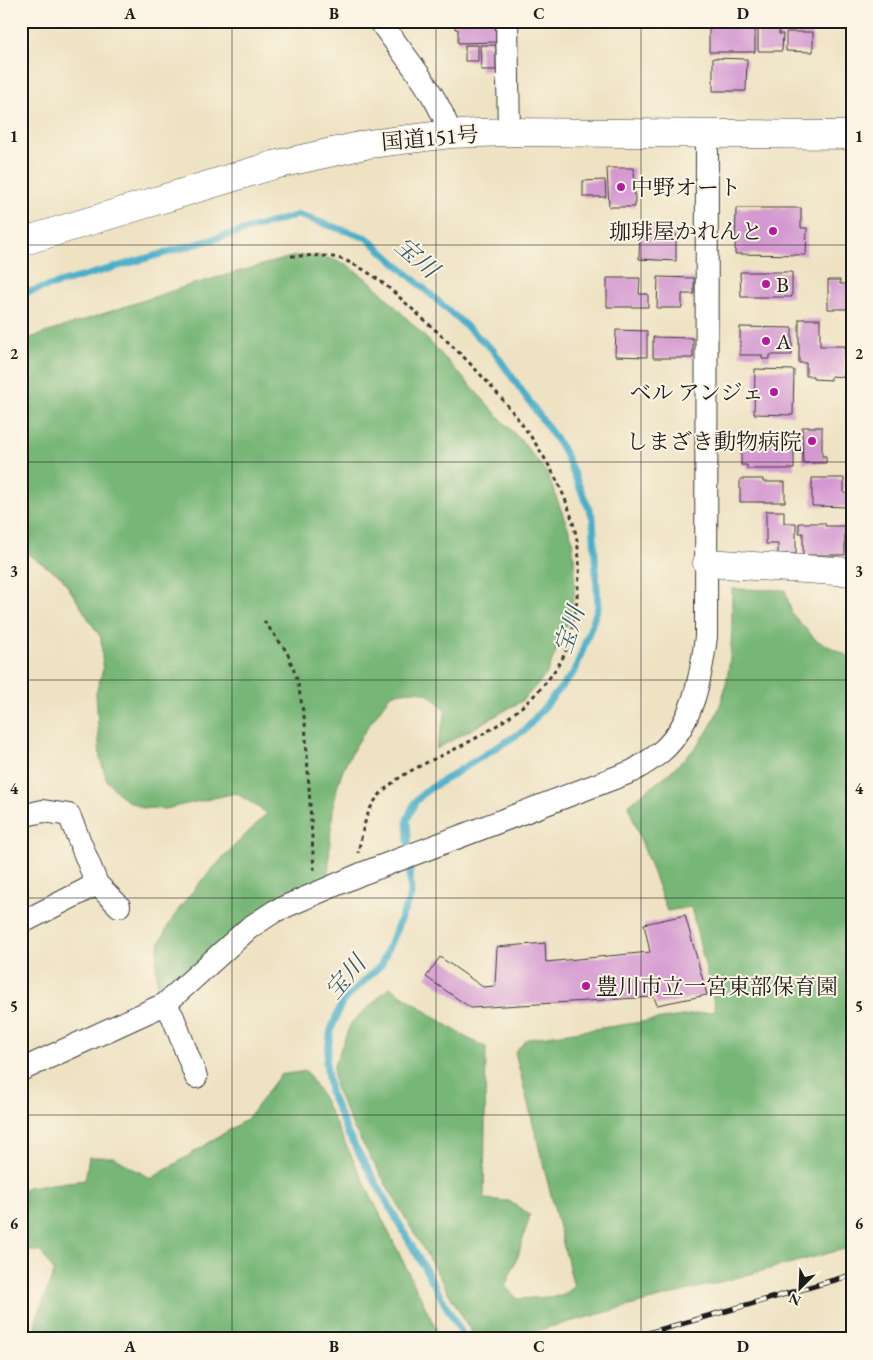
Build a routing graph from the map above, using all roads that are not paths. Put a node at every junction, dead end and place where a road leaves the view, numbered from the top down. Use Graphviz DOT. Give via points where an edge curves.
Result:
graph roads {
  1 [pos="380,21"];
  2 [pos="507,21"];
  3 [pos="509,132"];
  4 [pos="450,134"];
  5 [pos="707,135"];
  6 [pos="852,135"];
  7 [pos="21,242"];
  8 [pos="707,563"];
  9 [pos="852,572"];
  10 [pos="21,816"];
  11 [pos="97,884"];
  12 [pos="119,906"];
  13 [pos="21,923"];
  14 [pos="165,1004"];
  15 [pos="21,1070"];
  16 [pos="196,1077"];
  1 -- 4 [label="street" via="426,88"];
  2 -- 3 [label="street"];
  3 -- 4 [label="main road, 国道151号"];
  3 -- 5 [label="main road, 国道151号"];
  4 -- 7 [label="main road, 国道151号" via="369,144 274,165"];
  5 -- 6 [label="main road, 国道151号"];
  5 -- 8 [label="street"];
  8 -- 9 [label="main road"];
  8 -- 14 [label="street" via="702,673 681,726 662,751 633,771 365,872 275,911 250,928"];
  10 -- 11 [label="street" via="43,811 69,815"];
  11 -- 12 [label="street"];
  11 -- 13 [label="street"];
  14 -- 15 [label="street"];
  14 -- 16 [label="street"];
}
